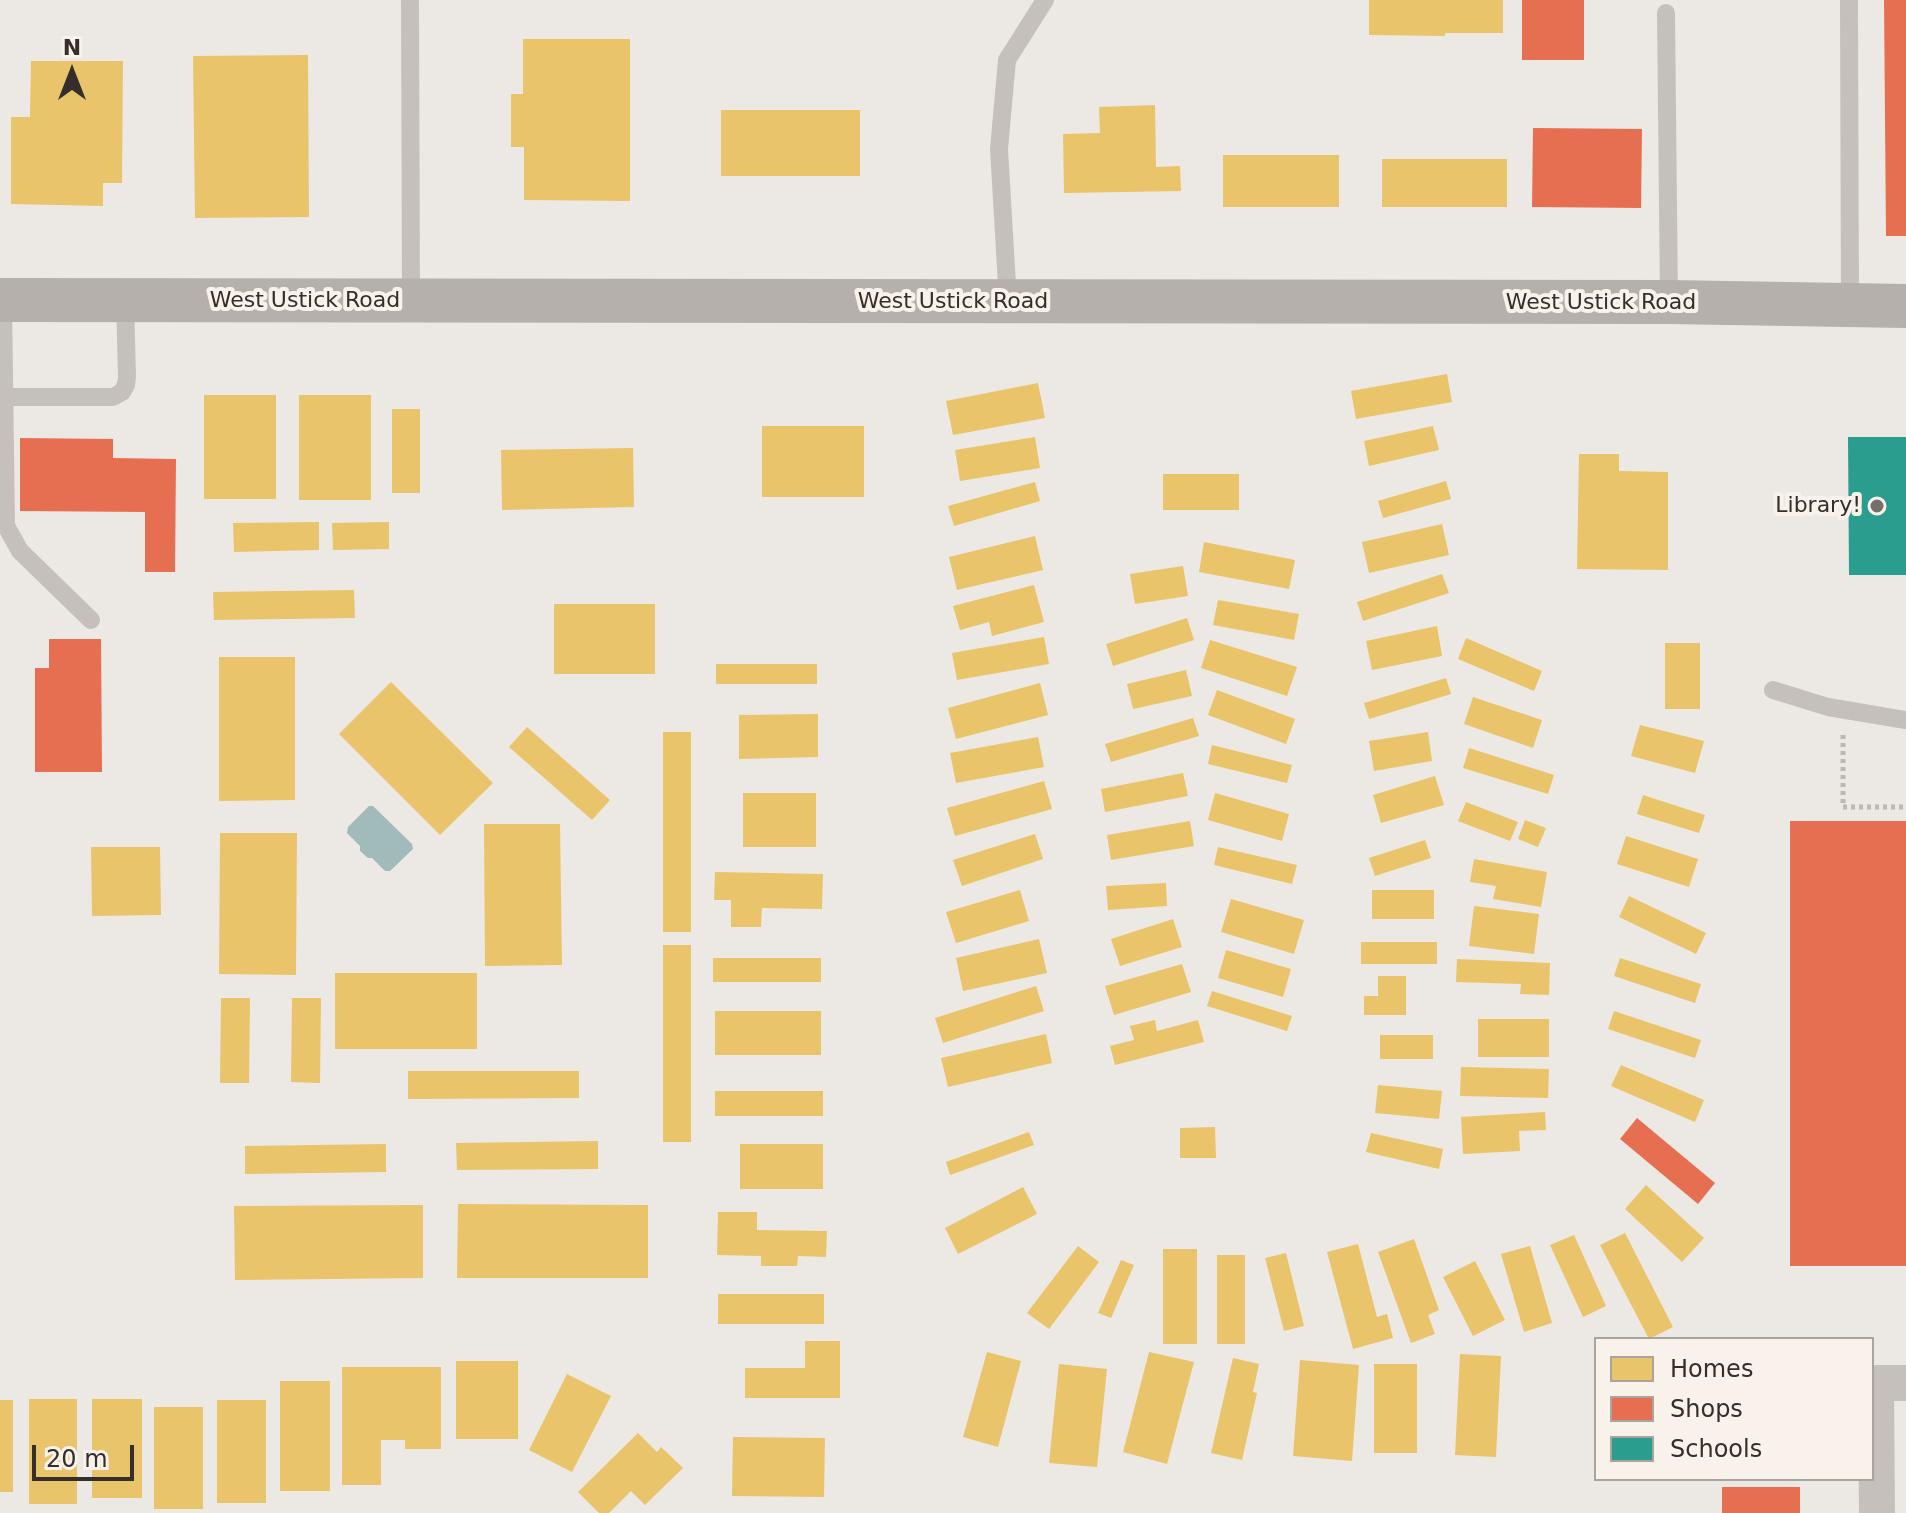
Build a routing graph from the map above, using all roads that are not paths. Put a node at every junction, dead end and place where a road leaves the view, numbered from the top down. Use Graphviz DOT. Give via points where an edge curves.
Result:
graph roads {
  1 [pos="410,0"];
  2 [pos="1045,0"];
  3 [pos="1849,0"];
  4 [pos="1666,13"];
  5 [pos="1,300"];
  6 [pos="125,300"];
  7 [pos="411,301"];
  8 [pos="1008,302"];
  9 [pos="1669,302"];
  10 [pos="1850,306"];
  11 [pos="1906,306"];
  12 [pos="4,397"];
  13 [pos="91,620"];
  14 [pos="1773,690"];
  15 [pos="1906,720"];
  16 [pos="1906,1383"];
  17 [pos="1877,1513"];
  1 -- 7 [label="lane"];
  2 -- 8 [label="lane" via="1007,60 999,149"];
  3 -- 10 [label="lane"];
  4 -- 9 [label="lane"];
  5 -- 6 [label="main road, West Ustick Road"];
  5 -- 12 [label="lane"];
  6 -- 7 [label="main road, West Ustick Road"];
  6 -- 12 [label="lane" via="127,377 122,392 113,397"];
  7 -- 8 [label="main road, West Ustick Road"];
  8 -- 9 [label="main road, West Ustick Road"];
  9 -- 10 [label="main road, West Ustick Road"];
  10 -- 11 [label="main road, West Ustick Road"];
  12 -- 13 [label="lane" via="6,526 20,551"];
  14 -- 15 [label="lane" via="1828,707"];
  16 -- 17 [label="street" via="1876,1383"];
}
